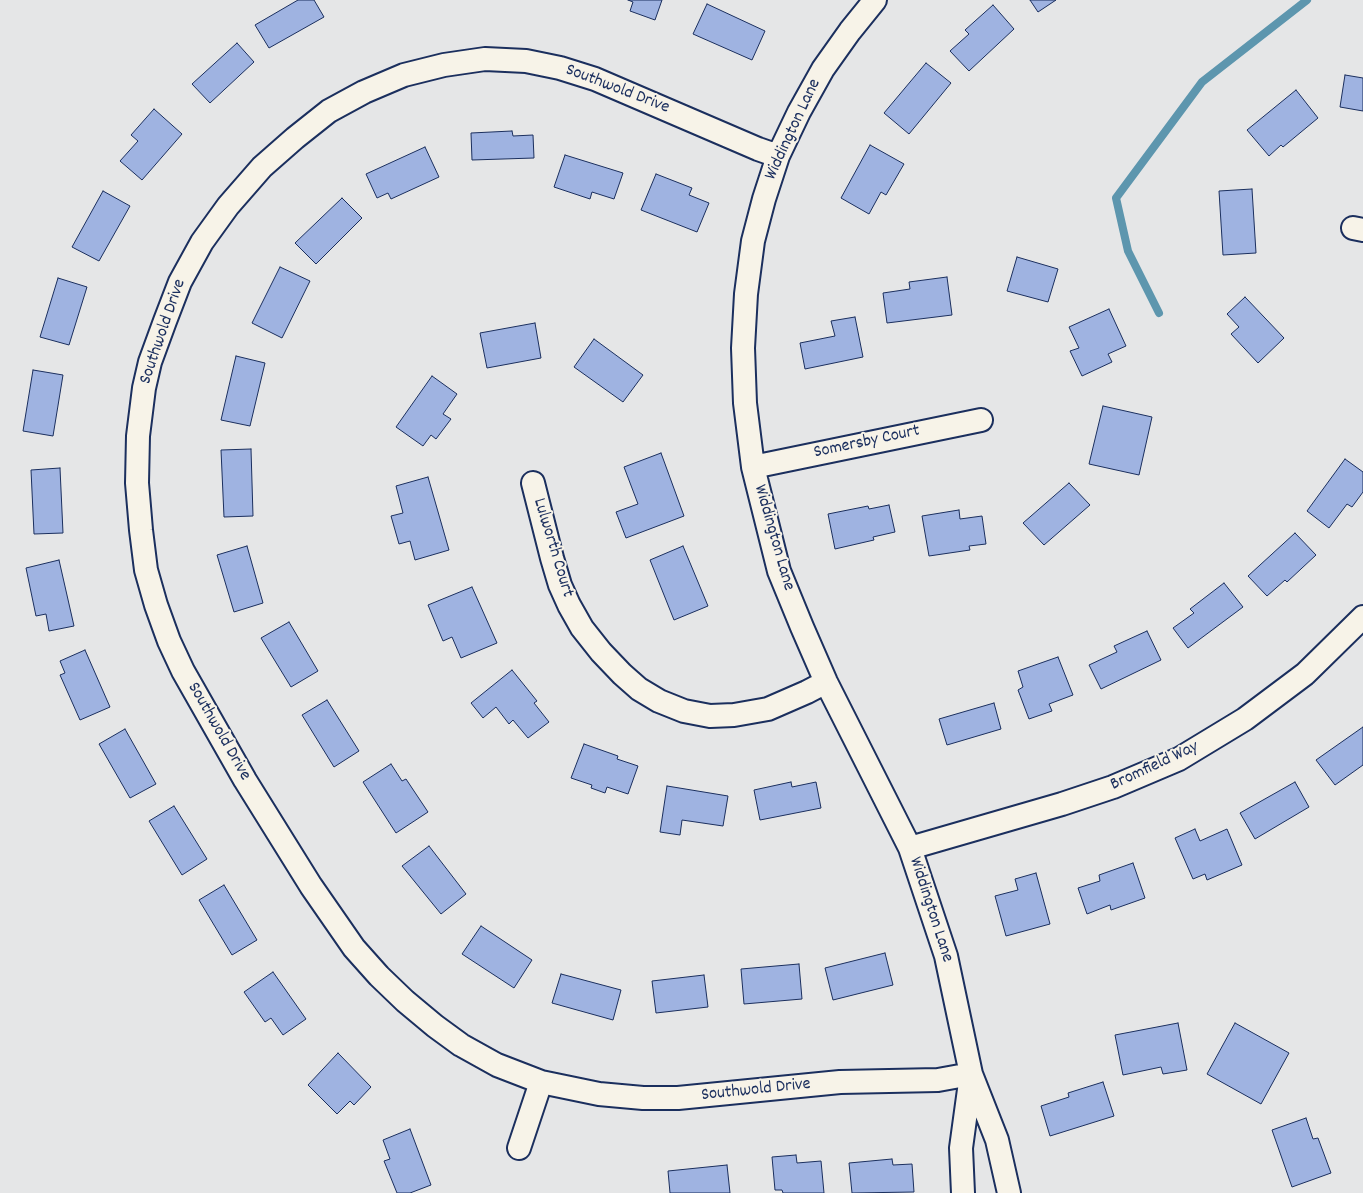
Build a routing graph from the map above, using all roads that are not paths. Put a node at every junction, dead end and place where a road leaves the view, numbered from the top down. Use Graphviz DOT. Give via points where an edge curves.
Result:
graph roads {
  1 [pos="875,0"];
  2 [pos="778,156"];
  3 [pos="981,420"];
  4 [pos="753,467"];
  5 [pos="533,482"];
  6 [pos="1363,617"];
  7 [pos="826,682"];
  8 [pos="910,848"];
  9 [pos="971,1074"];
  10 [pos="541,1082"];
  11 [pos="519,1148"];
  12 [pos="963,1193"];
  13 [pos="1009,1193"];
  1 -- 2 [label="street, Widdington Lane" via="823,69"];
  2 -- 4 [label="street, Widdington Lane" via="753,241 746,294 743,348 745,403"];
  2 -- 10 [label="street, Southwold Drive" via="595,79 560,68 526,61 485,59 404,75 328,111 262,167 202,242 180,282 150,362 138,436 141,530 146,570 156,605 183,672 311,886 354,948 405,1001 435,1026 497,1065"];
  3 -- 4 [label="street, Somersby Court"];
  4 -- 7 [label="street, Widdington Lane" via="779,571"];
  5 -- 7 [label="street, Lulworth Court" via="552,558 569,605 601,652 639,689 684,711 734,716 768,709"];
  6 -- 8 [label="street, Bromfield Way" via="1305,674 1245,719 1179,759 1062,804"];
  7 -- 8 [label="street, Widdington Lane"];
  8 -- 9 [label="street, Widdington Lane" via="946,956"];
  9 -- 10 [label="street, Southwold Drive" via="938,1080 840,1082 678,1098 600,1094"];
  9 -- 12 [label="street, Widdington Lane" via="961,1148"];
  9 -- 13 [label="street, Widdington Lane" via="997,1140"];
  10 -- 11 [label="street"];
}
